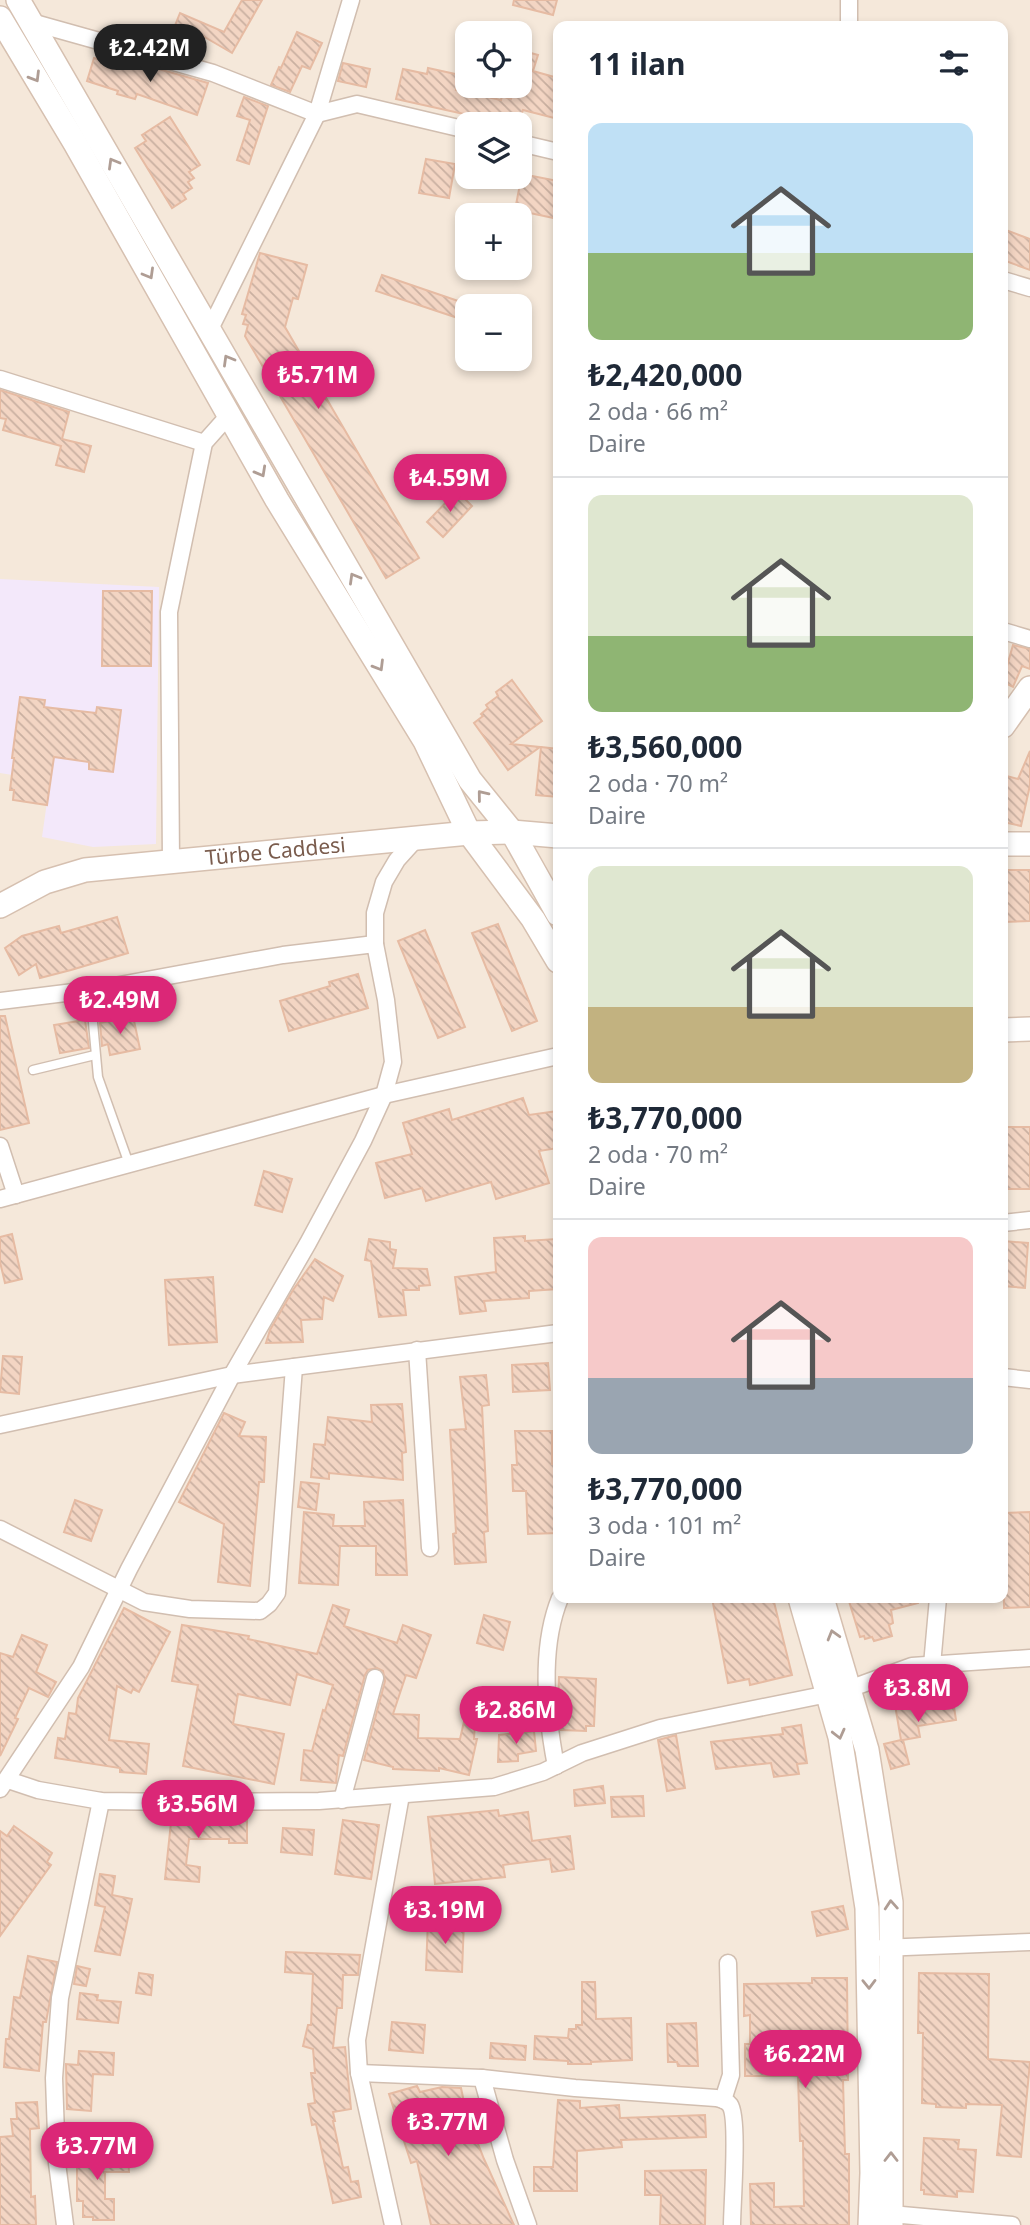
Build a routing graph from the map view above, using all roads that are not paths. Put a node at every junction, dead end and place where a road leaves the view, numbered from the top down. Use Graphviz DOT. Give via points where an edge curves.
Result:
graph roads {
  1 [pos="18,0"];
  2 [pos="351,0"];
  3 [pos="849,0"];
  4 [pos="0,18"];
  5 [pos="849,21"];
  6 [pos="31,22"];
  7 [pos="317,114"];
  8 [pos="455,127"];
  9 [pos="532,146"];
  10 [pos="553,151"];
  11 [pos="1008,281"];
  12 [pos="1030,288"];
  13 [pos="210,329"];
  14 [pos="0,379"];
  15 [pos="229,415"];
  16 [pos="204,443"];
  17 [pos="1008,632"];
  18 [pos="1030,639"];
  19 [pos="1030,688"];
  20 [pos="1008,719"];
  21 [pos="512,832"];
  22 [pos="469,833"];
  23 [pos="553,836"];
  24 [pos="415,839"];
  25 [pos="1008,844"];
  26 [pos="1030,844"];
  27 [pos="171,862"];
  28 [pos="553,905"];
  29 [pos="0,906"];
  30 [pos="375,944"];
  31 [pos="553,953"];
  32 [pos="90,990"];
  33 [pos="0,1001"];
  34 [pos="1030,1028"];
  35 [pos="1008,1030"];
  36 [pos="95,1055"];
  37 [pos="553,1057"];
  38 [pos="33,1070"];
  39 [pos="384,1095"];
  40 [pos="0,1146"];
  41 [pos="129,1164"];
  42 [pos="8,1197"];
  43 [pos="1030,1220"];
  44 [pos="1008,1222"];
  45 [pos="553,1334"];
  46 [pos="417,1350"];
  47 [pos="294,1367"];
  48 [pos="232,1375"];
  49 [pos="1008,1378"];
  50 [pos="1030,1380"];
  51 [pos="0,1425"];
  52 [pos="0,1529"];
  53 [pos="430,1549"];
  54 [pos="119,1589"];
  55 [pos="558,1603"];
  56 [pos="802,1603"];
  57 [pos="823,1603"];
  58 [pos="938,1603"];
  59 [pos="1030,1658"];
  60 [pos="932,1665"];
  61 [pos="375,1678"];
  62 [pos="839,1692"];
  63 [pos="556,1766"];
  64 [pos="4,1784"];
  65 [pos="401,1795"];
  66 [pos="342,1800"];
  67 [pos="101,1801"];
  68 [pos="1030,1942"];
  69 [pos="893,1947"];
  70 [pos="868,1949"];
  71 [pos="728,1963"];
  72 [pos="359,2073"];
  73 [pos="482,2078"];
  74 [pos="723,2100"];
  75 [pos="891,2219"];
  76 [pos="65,2225"];
  77 [pos="393,2225"];
  78 [pos="528,2225"];
  79 [pos="732,2225"];
  80 [pos="870,2225"];
  81 [pos="1012,2225"];
  1 -- 6 [label="main road"];
  2 -- 7 [label="street"];
  3 -- 5 [label="street"];
  4 -- 15 [label="main road, one-way"];
  6 -- 7 [label="street" via="213,73"];
  13 -- 6 [label="main road, one-way"];
  7 -- 8 [label="street" via="357,104"];
  7 -- 13 [label="street"];
  9 -- 10 [label="street"];
  11 -- 12 [label="street"];
  21 -- 13 [label="main road, one-way" via="470,780"];
  14 -- 16 [label="street"];
  15 -- 16 [label="street"];
  15 -- 22 [label="main road, one-way" via="425,741"];
  16 -- 27 [label="street" via="169,612"];
  17 -- 18 [label="street"];
  19 -- 20 [label="main road"];
  21 -- 22 [label="main road, Türbe Caddesi"];
  21 -- 23 [label="main road, Türbe Caddesi"];
  21 -- 28 [label="main road"];
  22 -- 24 [label="main road, Türbe Caddesi"];
  22 -- 31 [label="main road"];
  24 -- 27 [label="main road, Türbe Caddesi"];
  24 -- 30 [label="street" via="384,882 375,913"];
  25 -- 26 [label="main road"];
  27 -- 29 [label="main road, Türbe Caddesi" via="64,875"];
  30 -- 32 [label="street" via="283,955"];
  30 -- 39 [label="street" via="393,1062"];
  32 -- 33 [label="street"];
  32 -- 36 [label="lane"];
  34 -- 35 [label="main road"];
  36 -- 38 [label="lane"];
  36 -- 41 [label="lane" via="98,1077"];
  37 -- 39 [label="street"];
  39 -- 41 [label="street"];
  39 -- 48 [label="street"];
  40 -- 42 [label="street"];
  41 -- 42 [label="street"];
  43 -- 44 [label="street"];
  45 -- 46 [label="street"];
  46 -- 47 [label="street"];
  46 -- 53 [label="street"];
  47 -- 48 [label="street"];
  47 -- 54 [label="street" via="277,1593 269,1604 260,1611 190,1609 144,1602"];
  48 -- 51 [label="street"];
  48 -- 54 [label="street"];
  49 -- 50 [label="street"];
  52 -- 54 [label="street"];
  54 -- 64 [label="street" via="81,1667"];
  55 -- 63 [label="street" via="549,1643 547,1710"];
  56 -- 62 [label="main road"];
  62 -- 57 [label="main road, one-way"];
  58 -- 60 [label="street"];
  59 -- 60 [label="street"];
  60 -- 62 [label="street" via="912,1666"];
  61 -- 66 [label="street"];
  62 -- 63 [label="street" via="660,1728"];
  69 -- 62 [label="main road, one-way" via="891,1902 867,1750"];
  62 -- 70 [label="main road, one-way" via="840,1737 867,1908"];
  63 -- 65 [label="street" via="494,1787"];
  64 -- 67 [label="street"];
  65 -- 66 [label="street"];
  65 -- 72 [label="street" via="357,2040"];
  66 -- 67 [label="street"];
  67 -- 76 [label="street" via="60,1998 54,2078"];
  68 -- 69 [label="street"];
  69 -- 70 [label="street"];
  75 -- 69 [label="main road, one-way"];
  70 -- 80 [label="main road, one-way"];
  71 -- 74 [label="street" via="731,2075"];
  72 -- 73 [label="street"];
  72 -- 77 [label="street"];
  73 -- 74 [label="street"];
  73 -- 78 [label="street"];
  74 -- 79 [label="street" via="733,2112"];
  75 -- 81 [label="street"];
}
